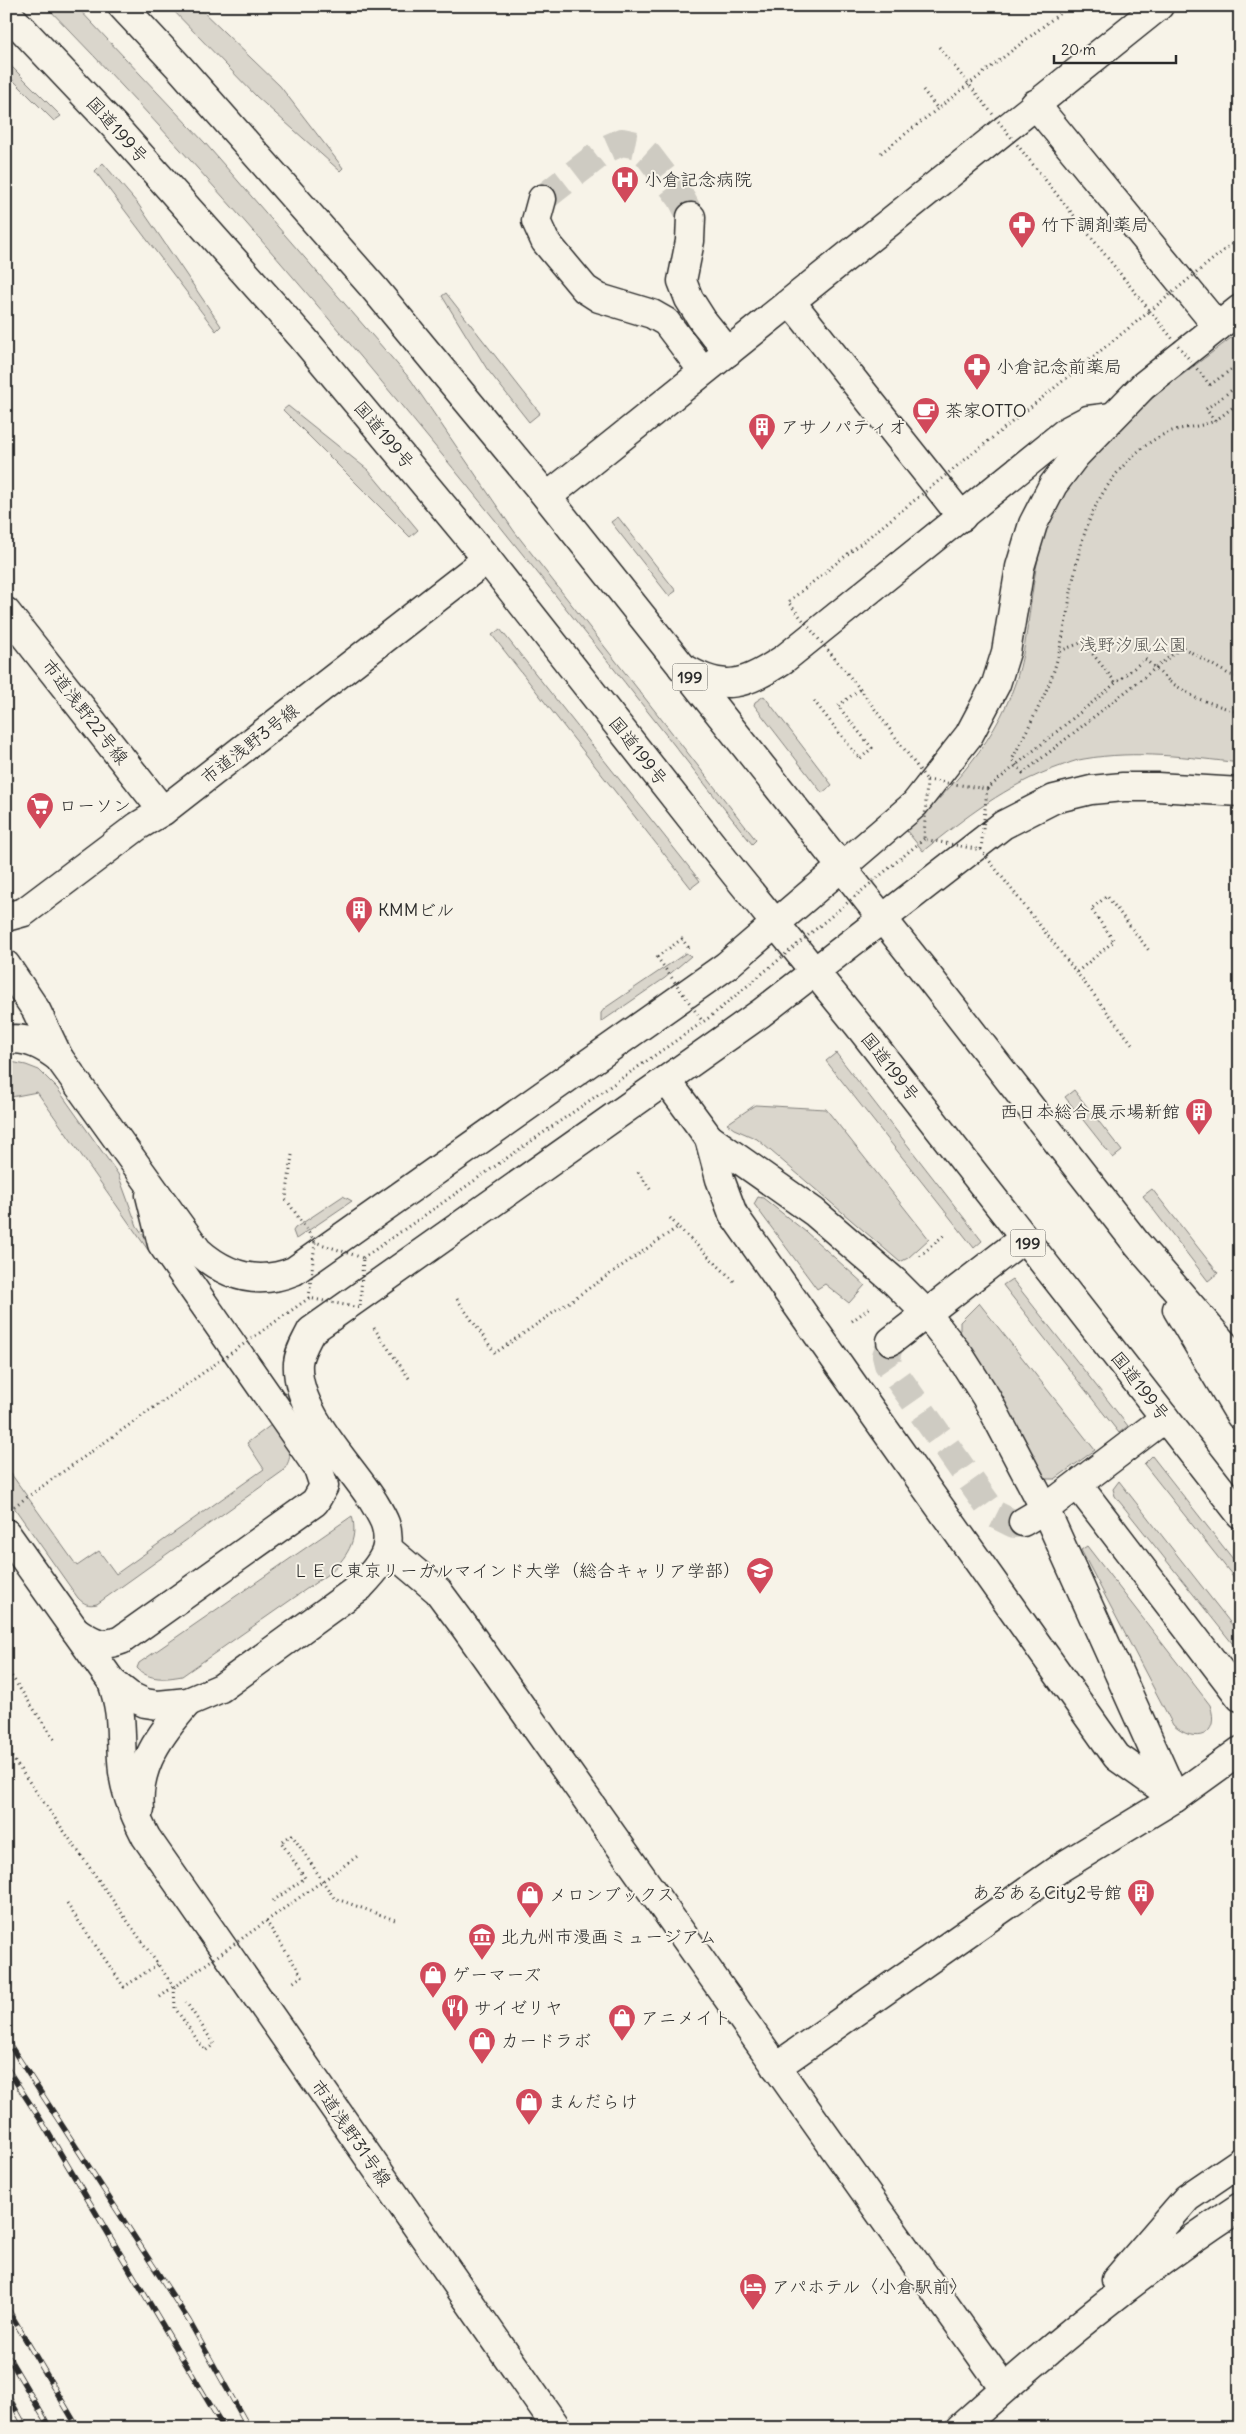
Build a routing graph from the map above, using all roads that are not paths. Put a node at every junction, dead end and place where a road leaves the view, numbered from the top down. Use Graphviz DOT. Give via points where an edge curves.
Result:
graph roads {
  1 [pos="122,6"];
  2 [pos="1159,6"];
  3 [pos="6,12"];
  4 [pos="1035,104"];
  5 [pos="542,199"];
  6 [pos="691,216"];
  7 [pos="791,302"];
  8 [pos="1240,309"];
  9 [pos="1218,327"];
  10 [pos="728,352"];
  11 [pos="703,372"];
  12 [pos="1112,417"];
  13 [pos="547,497"];
  14 [pos="962,517"];
  15 [pos="487,559"];
  16 [pos="6,612"];
  17 [pos="682,667"];
  18 [pos="1240,792"];
  19 [pos="163,811"];
  20 [pos="843,868"];
  21 [pos="6,917"];
  22 [pos="884,920"];
  23 [pos="775,924"];
  24 [pos="6,965"];
  25 [pos="814,973"];
  26 [pos="6,1040"];
  27 [pos="59,1058"];
  28 [pos="667,1081"];
  29 [pos="709,1138"];
  30 [pos="146,1181"];
  31 [pos="1024,1238"];
  32 [pos="1137,1244"];
  33 [pos="926,1313"];
  34 [pos="891,1341"];
  35 [pos="1240,1363"];
  36 [pos="1240,1415"];
  37 [pos="1165,1418"];
  38 [pos="1078,1484"];
  39 [pos="1240,1514"];
  40 [pos="1034,1515"];
  41 [pos="6,1533"];
  42 [pos="387,1548"];
  43 [pos="76,1631"];
  44 [pos="112,1682"];
  45 [pos="1240,1697"];
  46 [pos="188,1702"];
  47 [pos="1240,1751"];
  48 [pos="1175,1798"];
  49 [pos="146,1837"];
  50 [pos="776,2067"];
  51 [pos="1240,2162"];
  52 [pos="1240,2207"];
  53 [pos="1070,2332"];
  54 [pos="1004,2388"];
  55 [pos="557,2428"];
  56 [pos="960,2428"];
  1 -- 13 [label="main road, 199" via="367,280"];
  2 -- 4 [label="main road"];
  3 -- 15 [label="main road, 国道199号 / 199" via="116,128 303,338"];
  4 -- 7 [label="main road"];
  4 -- 9 [label="main road"];
  5 -- 11 [label="main road" via="536,221 545,241 585,289 599,298 652,314 666,322"];
  6 -- 10 [label="main road" via="682,281 703,321"];
  7 -- 10 [label="main road"];
  7 -- 14 [label="main road"];
  8 -- 9 [label="main road"];
  9 -- 12 [label="main road" via="1143,386"];
  10 -- 11 [label="main road"];
  11 -- 13 [label="main road"];
  12 -- 14 [label="main road" via="1088,420 1067,431"];
  12 -- 20 [label="main road" via="1053,485 1033,524 1020,567 1006,652 982,714 947,766 916,804"];
  13 -- 17 [label="main road, 199"];
  14 -- 17 [label="main road" via="761,675 739,684 722,684 701,678"];
  15 -- 19 [label="main road, 市道浅野3号線"];
  15 -- 23 [label="main road, 国道199号 / 199"];
  16 -- 19 [label="main road, 市道浅野22号線"];
  17 -- 20 [label="main road, 199"];
  18 -- 22 [label="main road" via="1123,787 1091,790 1054,799 1003,825"];
  19 -- 21 [label="main road, 市道浅野3号線" via="138,826 24,912"];
  20 -- 22 [label="main road, 199"];
  20 -- 23 [label="main road"];
  22 -- 25 [label="main road"];
  22 -- 32 [label="main road, 199"];
  23 -- 25 [label="main road, 国道199号 / 199"];
  23 -- 30 [label="main road" via="726,966 294,1272 281,1277 252,1278 227,1272 211,1263 198,1251"];
  24 -- 27 [label="main road" via="36,1010"];
  25 -- 28 [label="main road"];
  25 -- 31 [label="main road, 国道199号 / 199"];
  26 -- 27 [label="main road" via="29,1041 45,1047"];
  27 -- 30 [label="main road"];
  28 -- 29 [label="main road"];
  28 -- 42 [label="main road" via="311,1331 298,1361 299,1380 321,1428 388,1525"];
  29 -- 33 [label="main road" via="814,1212"];
  29 -- 48 [label="main road, bridge" via="733,1214 1117,1757"];
  30 -- 43 [label="main road" via="162,1244 318,1468 324,1486 315,1502 122,1640 108,1645 97,1643"];
  31 -- 33 [label="main road"];
  31 -- 37 [label="main road, 国道199号 / 199"];
  32 -- 35 [label="main road, 199"];
  32 -- 36 [label="main road"];
  33 -- 34 [label="main road"];
  33 -- 40 [label="main road" via="960,1356 986,1397"];
  37 -- 38 [label="main road"];
  37 -- 39 [label="main road, 国道199号 / 199"];
  38 -- 40 [label="main road"];
  38 -- 45 [label="main road"];
  40 -- 48 [label="main road"];
  41 -- 43 [label="main road"];
  42 -- 46 [label="main road" via="376,1569 360,1587 221,1688"];
  42 -- 50 [label="main road" via="438,1591"];
  43 -- 44 [label="main road"];
  44 -- 46 [label="main road" via="145,1704"];
  44 -- 49 [label="main road" via="120,1704 126,1790 133,1813"];
  46 -- 49 [label="main road" via="152,1749 142,1775 138,1794"];
  47 -- 48 [label="main road"];
  48 -- 50 [label="main road" via="1060,1868"];
  49 -- 55 [label="main road, 市道浅野31号線"];
  50 -- 54 [label="main road"];
  51 -- 53 [label="main road" via="1188,2198"];
  52 -- 53 [label="main road" via="1157,2263"];
  53 -- 54 [label="main road"];
  54 -- 56 [label="main road"];
}
